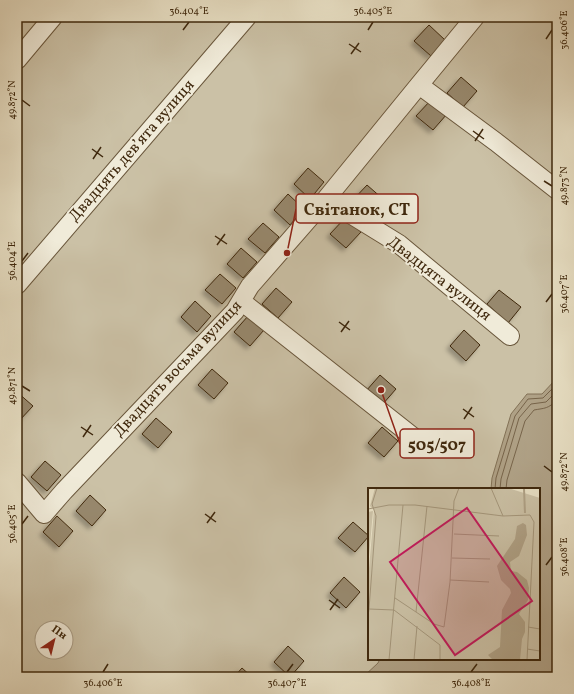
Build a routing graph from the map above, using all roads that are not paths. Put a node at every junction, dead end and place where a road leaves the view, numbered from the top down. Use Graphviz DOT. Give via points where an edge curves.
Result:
graph roads {
  1 [pos="52,17"];
  2 [pos="247,17"];
  3 [pos="475,17"];
  4 [pos="17,60"];
  5 [pos="419,85"];
  6 [pos="557,190"];
  7 [pos="326,199"];
  8 [pos="17,285"];
  9 [pos="241,301"];
  10 [pos="510,336"];
  11 [pos="426,447"];
  12 [pos="17,482"];
  1 -- 4 [label="lane"];
  2 -- 8 [label="lane, Двадцять дев’ята вулиця"];
  3 -- 5 [label="lane, Двадцать восьма вулиця"];
  5 -- 6 [label="lane"];
  5 -- 7 [label="lane, Двадцать восьма вулиця"];
  7 -- 9 [label="lane, Двадцать восьма вулиця" via="250,286"];
  7 -- 10 [label="lane, Двадцята вулиця" via="399,244"];
  9 -- 11 [label="lane"];
  9 -- 12 [label="lane, Двадцать восьма вулиця" via="235,311 44,514"];
}
